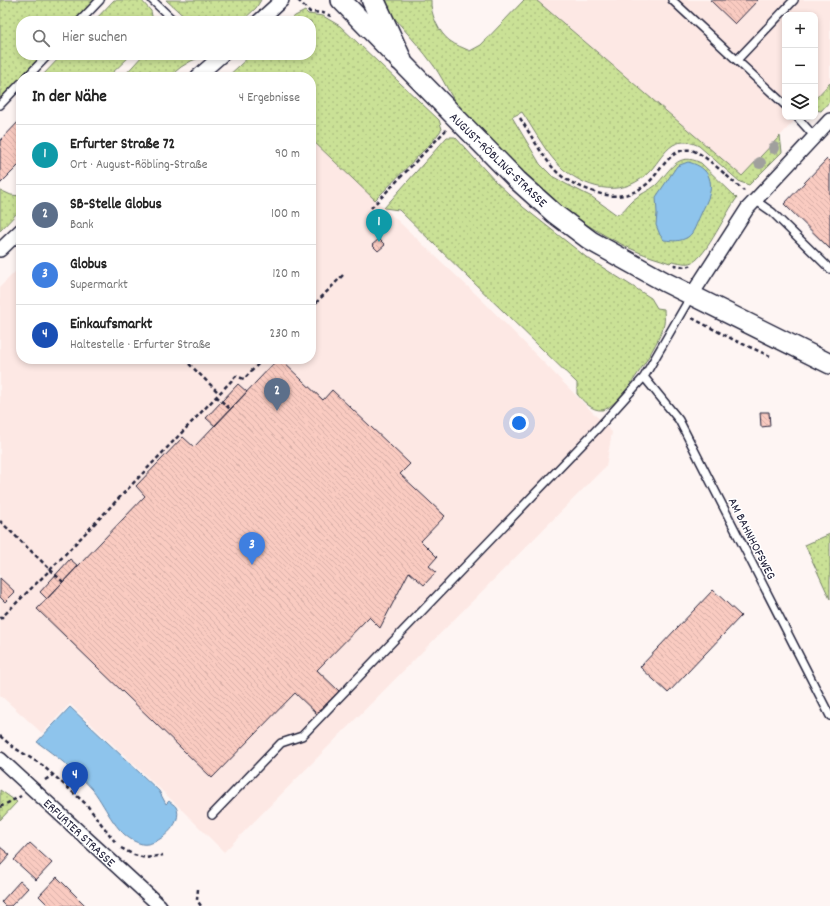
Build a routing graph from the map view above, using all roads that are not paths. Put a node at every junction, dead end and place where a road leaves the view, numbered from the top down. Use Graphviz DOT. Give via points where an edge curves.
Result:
graph roads {
  1 [pos="100,0"];
  2 [pos="152,0"];
  3 [pos="282,0"];
  4 [pos="341,0"];
  5 [pos="373,0"];
  6 [pos="672,0"];
  7 [pos="794,0"];
  8 [pos="85,16"];
  9 [pos="169,16"];
  10 [pos="264,16"];
  11 [pos="400,59"];
  12 [pos="43,60"];
  13 [pos="216,60"];
  14 [pos="737,60"];
  15 [pos="32,72"];
  16 [pos="203,72"];
  17 [pos="16,88"];
  18 [pos="782,102"];
  19 [pos="0,105"];
  20 [pos="801,120"];
  21 [pos="830,120"];
  22 [pos="814,136"];
  23 [pos="755,200"];
  24 [pos="16,235"];
  25 [pos="0,250"];
  26 [pos="830,269"];
  27 [pos="691,296"];
  28 [pos="830,364"];
  29 [pos="644,377"];
  30 [pos="830,716"];
  31 [pos="0,759"];
  32 [pos="212,815"];
  33 [pos="160,906"];
  1 -- 8 [label="lane"];
  2 -- 9 [label="lane"];
  3 -- 10 [label="street"];
  4 -- 11 [label="street, AUGUST-RÖBLING-STRASSE"];
  5 -- 11 [label="highway"];
  6 -- 14 [label="lane"];
  7 -- 14 [label="lane"];
  11 -- 27 [label="street, AUGUST-RÖBLING-STRASSE" via="517,180 555,214 591,241"];
  12 -- 15 [label="lane"];
  13 -- 16 [label="street"];
  14 -- 18 [label="lane"];
  17 -- 19 [label="lane"];
  20 -- 22 [label="lane"];
  21 -- 22 [label="street"];
  22 -- 23 [label="street"];
  23 -- 26 [label="lane" via="772,212"];
  23 -- 27 [label="street"];
  24 -- 25 [label="street"];
  27 -- 28 [label="street, AUGUST-RÖBLING-STRASSE"];
  27 -- 29 [label="lane"];
  29 -- 30 [label="lane, AM BAHNHOFSWEG" via="679,420"];
  29 -- 32 [label="lane" via="302,736 281,743"];
  31 -- 33 [label="street, ERFURTER STRASSE"];
}
